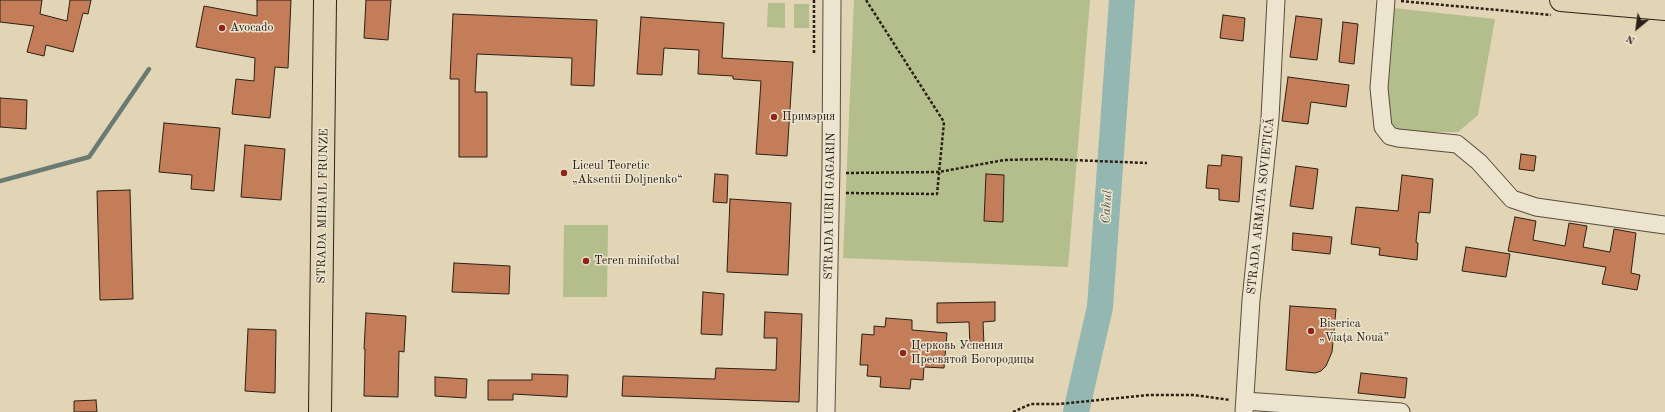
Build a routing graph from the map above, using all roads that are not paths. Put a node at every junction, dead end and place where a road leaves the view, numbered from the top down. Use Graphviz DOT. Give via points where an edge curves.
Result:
graph roads {
  1 [pos="325,0"];
  2 [pos="832,0"];
  3 [pos="1276,0"];
  4 [pos="1390,0"];
  5 [pos="1635,3"];
  6 [pos="1557,7"];
  7 [pos="1665,9"];
  8 [pos="1665,225"];
  9 [pos="1244,407"];
  10 [pos="320,412"];
  11 [pos="826,412"];
  12 [pos="1401,412"];
  1 -- 10 [label="main road, STRADA MIHAIL FRUNZE"];
  2 -- 11 [label="street, STRADA IURII GAGARIN"];
  3 -- 9 [label="street, STRADA ARMATA SOVIETICĂ" via="1270,118 1251,300"];
  4 -- 8 [label="street" via="1379,88 1384,127 1390,136 1457,144 1479,162 1512,199 1536,207"];
  5 -- 6 [label="main road"];
  5 -- 7 [label="main road"];
  9 -- 12 [label="street"];
}
